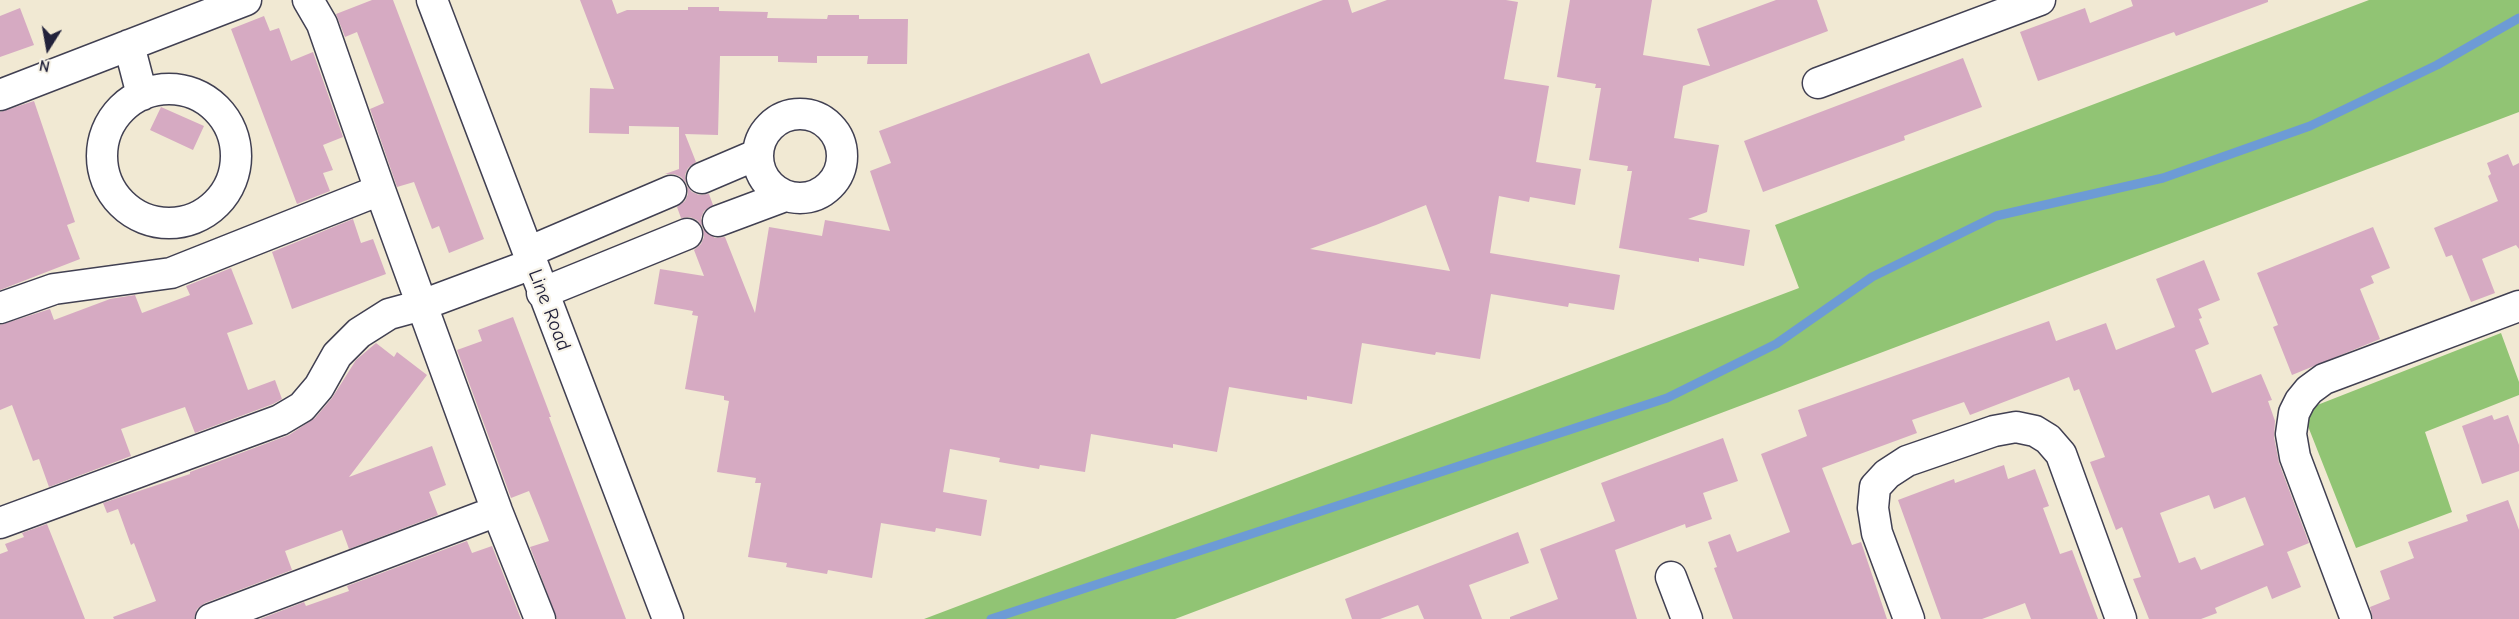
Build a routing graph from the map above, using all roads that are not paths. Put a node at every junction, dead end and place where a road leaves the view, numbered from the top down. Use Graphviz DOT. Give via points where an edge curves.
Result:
graph roads {
  1 [pos="246,0"];
  2 [pos="308,0"];
  3 [pos="432,0"];
  4 [pos="2040,0"];
  5 [pos="1974,11"];
  6 [pos="129,45"];
  7 [pos="1818,83"];
  8 [pos="0,95"];
  9 [pos="142,95"];
  10 [pos="756,156"];
  11 [pos="702,178"];
  12 [pos="380,190"];
  13 [pos="671,191"];
  14 [pos="785,196"];
  15 [pos="201,214"];
  16 [pos="718,221"];
  17 [pos="687,234"];
  18 [pos="214,256"];
  19 [pos="530,258"];
  20 [pos="542,293"];
  21 [pos="422,305"];
  22 [pos="0,308"];
  23 [pos="2518,313"];
  24 [pos="497,511"];
  25 [pos="0,524"];
  26 [pos="1671,577"];
  27 [pos="211,619"];
  28 [pos="540,619"];
  29 [pos="668,619"];
  30 [pos="1687,619"];
  31 [pos="1909,619"];
  32 [pos="2121,619"];
  33 [pos="2356,619"];
  1 -- 6 [label="street"];
  2 -- 12 [label="street" via="322,24"];
  3 -- 19 [label="street, Line Road"];
  4 -- 5 [label="street"];
  5 -- 7 [label="street"];
  6 -- 8 [label="street"];
  6 -- 9 [label="street"];
  9 -- 15 [label="street" via="163,90 195,95 221,114 232,133 236,154 234,176 224,195"];
  9 -- 15 [label="street" via="123,107 109,125 102,146 102,169 110,190 124,207 144,219 166,223"];
  10 -- 11 [label="street"];
  10 -- 14 [label="street" via="764,178"];
  10 -- 14 [label="street" via="767,128 791,114 817,117 836,132 842,164 834,181 814,196"];
  12 -- 18 [label="street"];
  12 -- 21 [label="street"];
  13 -- 19 [label="street"];
  14 -- 16 [label="street"];
  15 -- 18 [label="street"];
  17 -- 20 [label="street"];
  18 -- 22 [label="street" via="171,273 54,289"];
  19 -- 20 [label="street, Line Road"];
  19 -- 21 [label="street"];
  20 -- 29 [label="street, Line Road"];
  21 -- 24 [label="street"];
  21 -- 25 [label="street" via="389,314 359,333 337,355 302,407 280,420"];
  23 -- 33 [label="street" via="2324,379 2300,401 2291,434 2295,458"];
  24 -- 27 [label="street"];
  24 -- 28 [label="street"];
  26 -- 30 [label="street"];
  31 -- 32 [label="street" via="1877,533 1875,487 1907,461 2016,427 2036,431 2061,454"];
}
